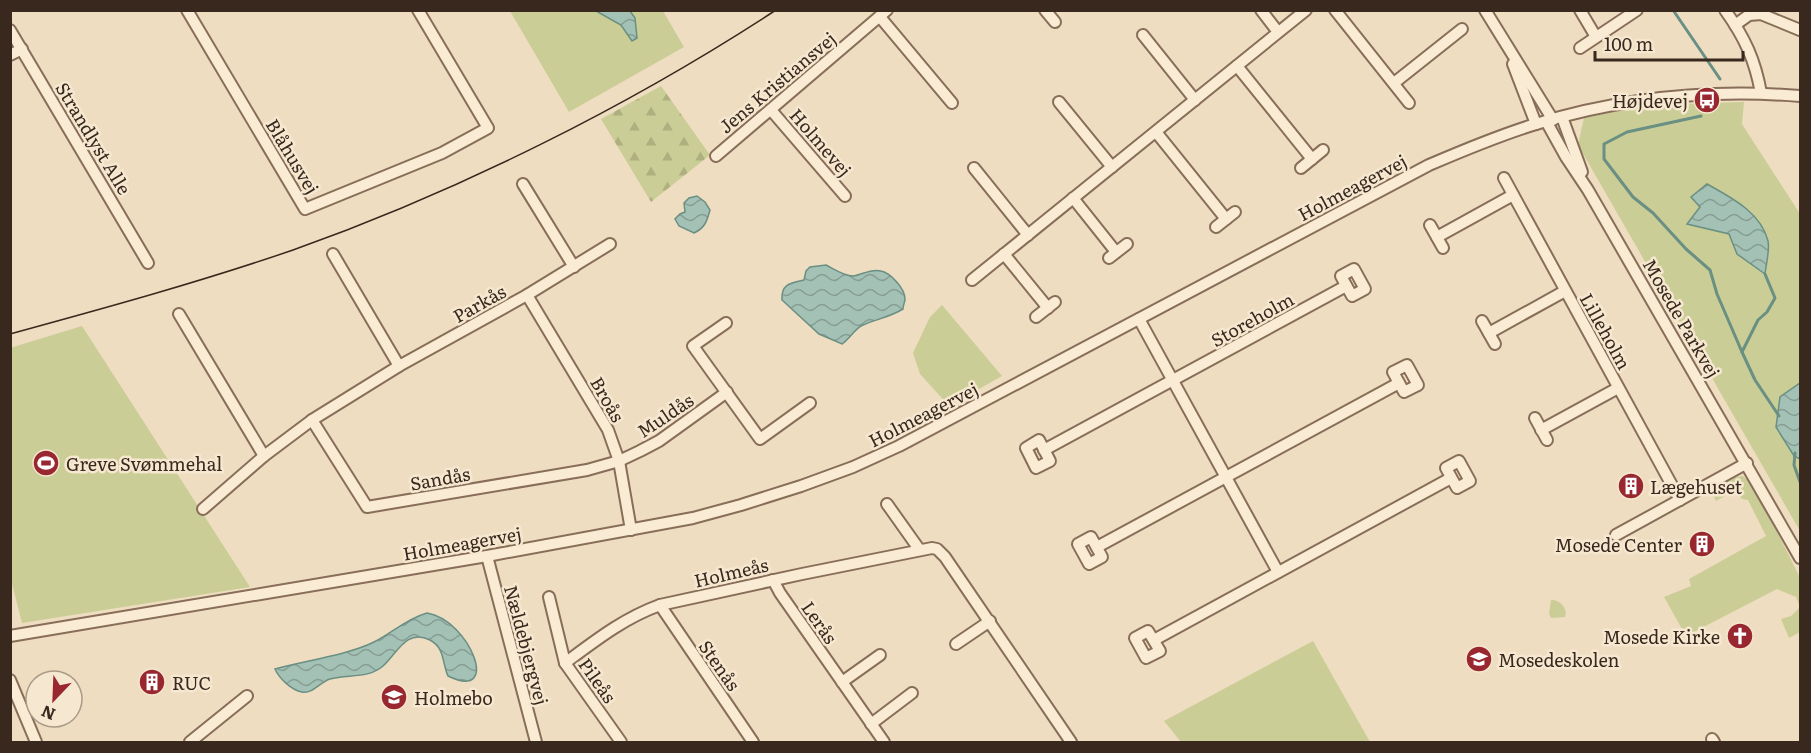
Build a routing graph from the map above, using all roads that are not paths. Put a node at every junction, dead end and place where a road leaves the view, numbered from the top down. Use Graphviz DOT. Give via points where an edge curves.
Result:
graph roads {
  1 [pos="187,10"];
  2 [pos="418,10"];
  3 [pos="1045,10"];
  4 [pos="1261,10"];
  5 [pos="1306,10"];
  6 [pos="1335,10"];
  7 [pos="1485,10"];
  8 [pos="1580,10"];
  9 [pos="1637,10"];
  10 [pos="1725,10"];
  11 [pos="884,14"];
  12 [pos="1055,22"];
  13 [pos="1735,25"];
  14 [pos="1461,28"];
  15 [pos="10,30"];
  16 [pos="1800,30"];
  17 [pos="1278,32"];
  18 [pos="1143,35"];
  19 [pos="1596,37"];
  20 [pos="1502,39"];
  21 [pos="1580,48"];
  22 [pos="22,49"];
  23 [pos="10,55"];
  24 [pos="1237,66"];
  25 [pos="1394,83"];
  26 [pos="1761,93"];
  27 [pos="1800,96"];
  28 [pos="1195,100"];
  29 [pos="1059,102"];
  30 [pos="952,103"];
  31 [pos="1409,103"];
  32 [pos="771,110"];
  33 [pos="1549,121"];
  34 [pos="1156,132"];
  35 [pos="1323,150"];
  36 [pos="716,156"];
  37 [pos="1312,159"];
  38 [pos="1112,167"];
  39 [pos="974,168"];
  40 [pos="1301,168"];
  41 [pos="1504,178"];
  42 [pos="524,184"];
  43 [pos="1588,189"];
  44 [pos="1513,195"];
  45 [pos="845,196"];
  46 [pos="1073,198"];
  47 [pos="1430,225"];
  48 [pos="1216,227"];
  49 [pos="1028,235"];
  50 [pos="1437,237"];
  51 [pos="1127,243"];
  52 [pos="610,244"];
  53 [pos="1443,248"];
  54 [pos="333,254"];
  55 [pos="1004,254"];
  56 [pos="148,263"];
  57 [pos="574,267"];
  58 [pos="972,280"];
  59 [pos="1346,286"];
  60 [pos="1565,291"];
  61 [pos="527,295"];
  62 [pos="179,314"];
  63 [pos="1036,317"];
  64 [pos="1139,319"];
  65 [pos="1482,321"];
  66 [pos="726,323"];
  67 [pos="1489,333"];
  68 [pos="1495,345"];
  69 [pos="399,366"];
  70 [pos="1173,380"];
  71 [pos="1399,383"];
  72 [pos="1618,388"];
  73 [pos="726,392"];
  74 [pos="810,403"];
  75 [pos="1534,418"];
  76 [pos="312,420"];
  77 [pos="1541,430"];
  78 [pos="1547,440"];
  79 [pos="1044,450"];
  80 [pos="264,456"];
  81 [pos="619,461"];
  82 [pos="1747,463"];
  83 [pos="1226,477"];
  84 [pos="1451,478"];
  85 [pos="1680,500"];
  86 [pos="887,504"];
  87 [pos="203,509"];
  88 [pos="631,530"];
  89 [pos="1616,535"];
  90 [pos="1097,547"];
  91 [pos="919,549"];
  92 [pos="487,556"];
  93 [pos="1800,558"];
  94 [pos="1278,572"];
  95 [pos="773,580"];
  96 [pos="549,597"];
  97 [pos="660,605"];
  98 [pos="990,621"];
  99 [pos="10,636"];
  100 [pos="1154,640"];
  101 [pos="956,644"];
  102 [pos="880,655"];
  103 [pos="565,663"];
  104 [pos="10,680"];
  105 [pos="842,682"];
  106 [pos="912,693"];
  107 [pos="247,696"];
  108 [pos="871,724"];
  109 [pos="36,742"];
  110 [pos="190,742"];
  111 [pos="536,742"];
  112 [pos="621,742"];
  113 [pos="753,742"];
  114 [pos="884,742"];
  115 [pos="1071,742"];
  1 -- 2 [label="street, Blåhusvej" via="305,208 442,153 488,128"];
  3 -- 12 [label="street"];
  4 -- 17 [label="street"];
  5 -- 17 [label="street"];
  6 -- 25 [label="street"];
  7 -- 20 [label="street, Mosede Parkvej"];
  8 -- 19 [label="street"];
  9 -- 19 [label="street"];
  10 -- 13 [label="street"];
  11 -- 30 [label="street"];
  11 -- 32 [label="street, Jens Kristiansvej"];
  13 -- 16 [label="street" via="1749,15 1761,14"];
  13 -- 26 [label="street" via="1757,67"];
  14 -- 25 [label="street"];
  15 -- 22 [label="street, Strandlyst Alle"];
  17 -- 24 [label="street"];
  18 -- 28 [label="street"];
  19 -- 21 [label="street"];
  20 -- 33 [label="street, Mosede Parkvej" via="1536,90"];
  20 -- 33 [label="street, Mosede Parkvej" via="1527,96"];
  22 -- 23 [label="street"];
  22 -- 56 [label="street, Strandlyst Alle"];
  24 -- 28 [label="street"];
  24 -- 37 [label="street"];
  25 -- 31 [label="street"];
  26 -- 27 [label="street, Holmeagervej"];
  26 -- 33 [label="street, Holmeagervej" via="1647,100"];
  28 -- 34 [label="street"];
  29 -- 38 [label="street"];
  32 -- 36 [label="street, Jens Kristiansvej"];
  32 -- 45 [label="street, Holmevej"];
  33 -- 43 [label="street, Mosede Parkvej"];
  33 -- 43 [label="street, Mosede Parkvej" via="1566,157"];
  33 -- 64 [label="street, Holmeagervej" via="1429,165"];
  34 -- 38 [label="street"];
  34 -- 48 [label="street" via="1230,215"];
  35 -- 37 [label="street"];
  37 -- 40 [label="street"];
  38 -- 46 [label="street"];
  39 -- 49 [label="street"];
  41 -- 44 [label="street, Lilleholm"];
  42 -- 57 [label="street"];
  43 -- 82 [label="street, Mosede Parkvej"];
  44 -- 50 [label="street"];
  44 -- 60 [label="street, Lilleholm"];
  46 -- 49 [label="street"];
  46 -- 51 [label="street" via="1112,255"];
  47 -- 50 [label="street"];
  49 -- 55 [label="street"];
  50 -- 53 [label="street"];
  52 -- 57 [label="street, Parkås"];
  54 -- 69 [label="street"];
  55 -- 58 [label="street"];
  55 -- 63 [label="street" via="1051,305"];
  57 -- 61 [label="street, Parkås"];
  59 -- 70 [label="street, Storeholm"];
  60 -- 67 [label="street, Lilleholm"];
  60 -- 72 [label="street, Lilleholm"];
  61 -- 69 [label="street, Parkås"];
  61 -- 81 [label="street, Broås" via="608,430"];
  62 -- 80 [label="street"];
  64 -- 70 [label="street"];
  64 -- 88 [label="street, Holmeagervej" via="963,414 853,466 741,505"];
  65 -- 67 [label="street"];
  66 -- 73 [label="street" via="693,346"];
  67 -- 68 [label="street"];
  69 -- 76 [label="street, Parkås"];
  70 -- 79 [label="street, Storeholm"];
  70 -- 83 [label="street"];
  71 -- 83 [label="street"];
  72 -- 77 [label="street, Lilleholm"];
  72 -- 85 [label="street, Lilleholm"];
  73 -- 74 [label="street" via="759,439"];
  73 -- 81 [label="street, Muldås" via="659,441"];
  75 -- 77 [label="street"];
  76 -- 80 [label="street, Parkås"];
  76 -- 81 [label="street, Sandås" via="367,507 587,470"];
  77 -- 78 [label="street"];
  80 -- 87 [label="street, Parkås"];
  81 -- 88 [label="street, Broås"];
  82 -- 85 [label="street"];
  82 -- 93 [label="street, Mosede Parkvej"];
  83 -- 90 [label="street"];
  83 -- 94 [label="street"];
  84 -- 94 [label="street"];
  85 -- 89 [label="street"];
  86 -- 91 [label="street"];
  88 -- 92 [label="street, Holmeagervej"];
  91 -- 95 [label="street, Holmeås"];
  91 -- 98 [label="street" via="932,548 942,553"];
  92 -- 99 [label="street, Holmeagervej"];
  92 -- 111 [label="street, Nældebjergvej"];
  94 -- 100 [label="street"];
  95 -- 97 [label="street, Holmeås"];
  95 -- 105 [label="street, Lerås"];
  96 -- 103 [label="street, Pileås"];
  97 -- 103 [label="street, Holmeås" via="614,626"];
  97 -- 113 [label="street, Stenås"];
  98 -- 101 [label="street"];
  98 -- 115 [label="street"];
  102 -- 105 [label="street"];
  103 -- 112 [label="street, Pileås"];
  104 -- 109 [label="street"];
  105 -- 108 [label="street, Lerås"];
  106 -- 108 [label="street"];
  107 -- 110 [label="street"];
  108 -- 114 [label="street, Lerås"];
}
